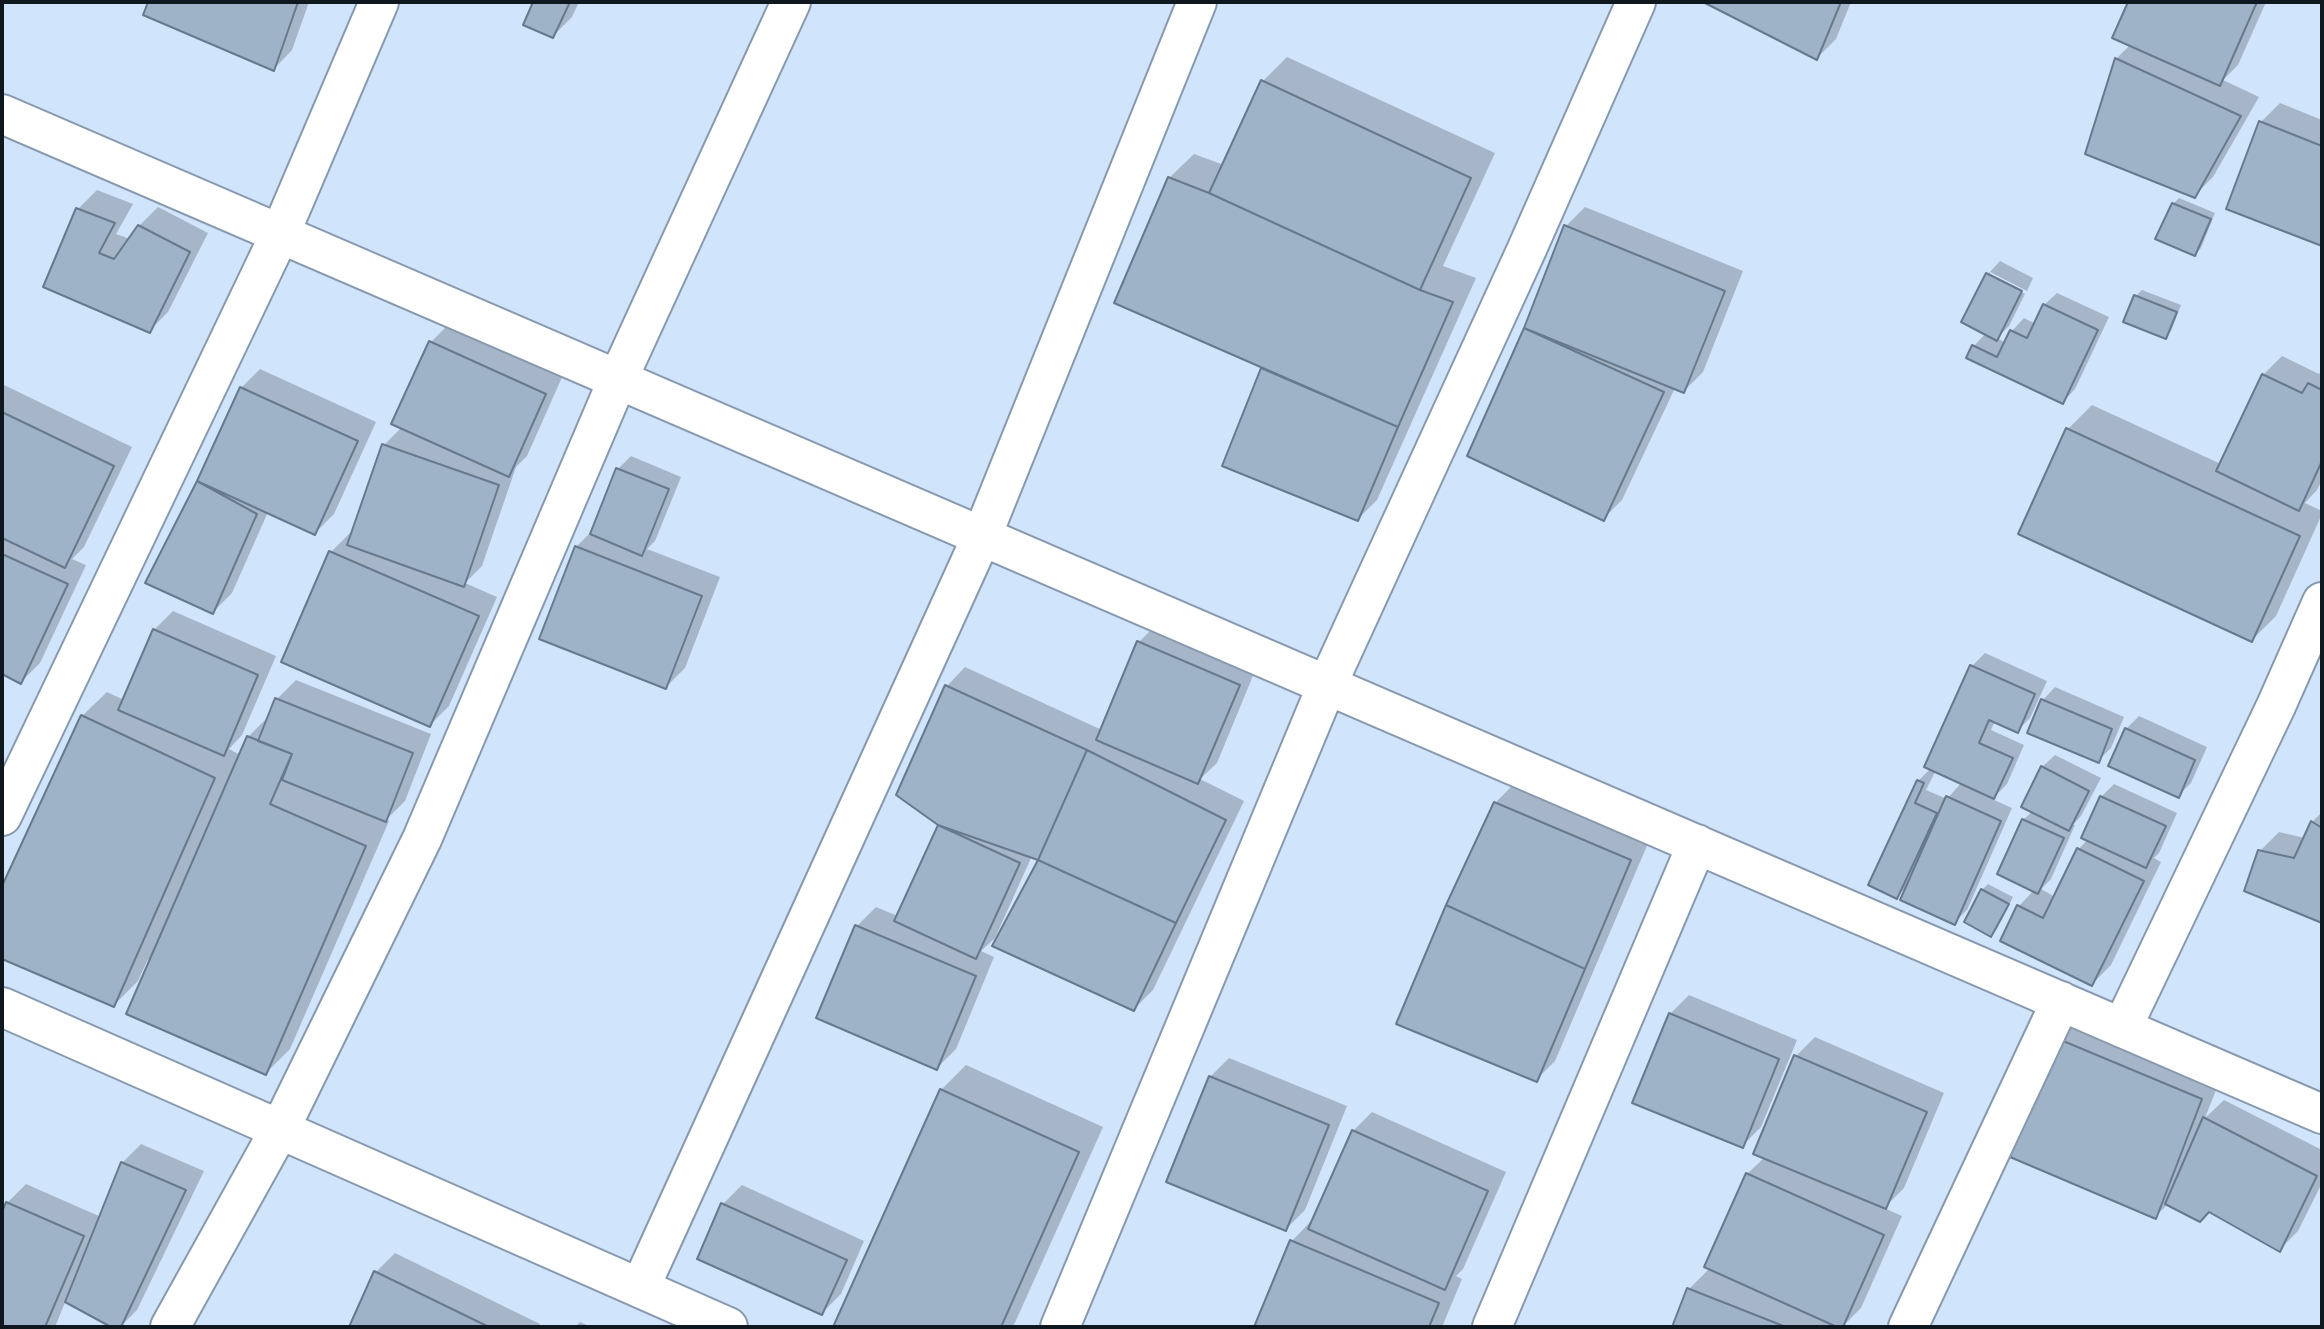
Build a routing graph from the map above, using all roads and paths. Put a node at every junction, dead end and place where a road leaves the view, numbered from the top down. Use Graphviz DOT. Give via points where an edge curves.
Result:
graph roads {
  1 [pos="379,2"];
  2 [pos="791,2"];
  3 [pos="1198,2"];
  4 [pos="1636,2"];
  5 [pos="2,114"];
  6 [pos="280,234"];
  7 [pos="618,379"];
  8 [pos="982,536"];
  9 [pos="2322,601"];
  10 [pos="1327,685"];
  11 [pos="2,816"];
  12 [pos="1697,845"];
  13 [pos="2061,1001"];
  14 [pos="2,1007"];
  15 [pos="2122,1028"];
  16 [pos="2322,1114"];
  17 [pos="280,1129"];
  18 [pos="640,1288"];
  19 [pos="170,1327"];
  20 [pos="728,1327"];
  21 [pos="1060,1327"];
  22 [pos="1492,1327"];
  23 [pos="1908,1327"];
  1 -- 6 [label="street"];
  2 -- 7 [label="street"];
  3 -- 8 [label="street"];
  4 -- 10 [label="street"];
  5 -- 6 [label="street"];
  6 -- 7 [label="street"];
  6 -- 11 [label="street"];
  7 -- 8 [label="street"];
  7 -- 17 [label="street" via="422,839"];
  8 -- 10 [label="street"];
  8 -- 18 [label="street"];
  9 -- 15 [label="street"];
  10 -- 12 [label="street"];
  10 -- 21 [label="street"];
  12 -- 13 [label="street"];
  12 -- 22 [label="street"];
  13 -- 15 [label="street"];
  13 -- 23 [label="street"];
  14 -- 17 [label="street"];
  15 -- 16 [label="street"];
  17 -- 18 [label="street"];
  17 -- 19 [label="street"];
  18 -- 20 [label="street"];
}
